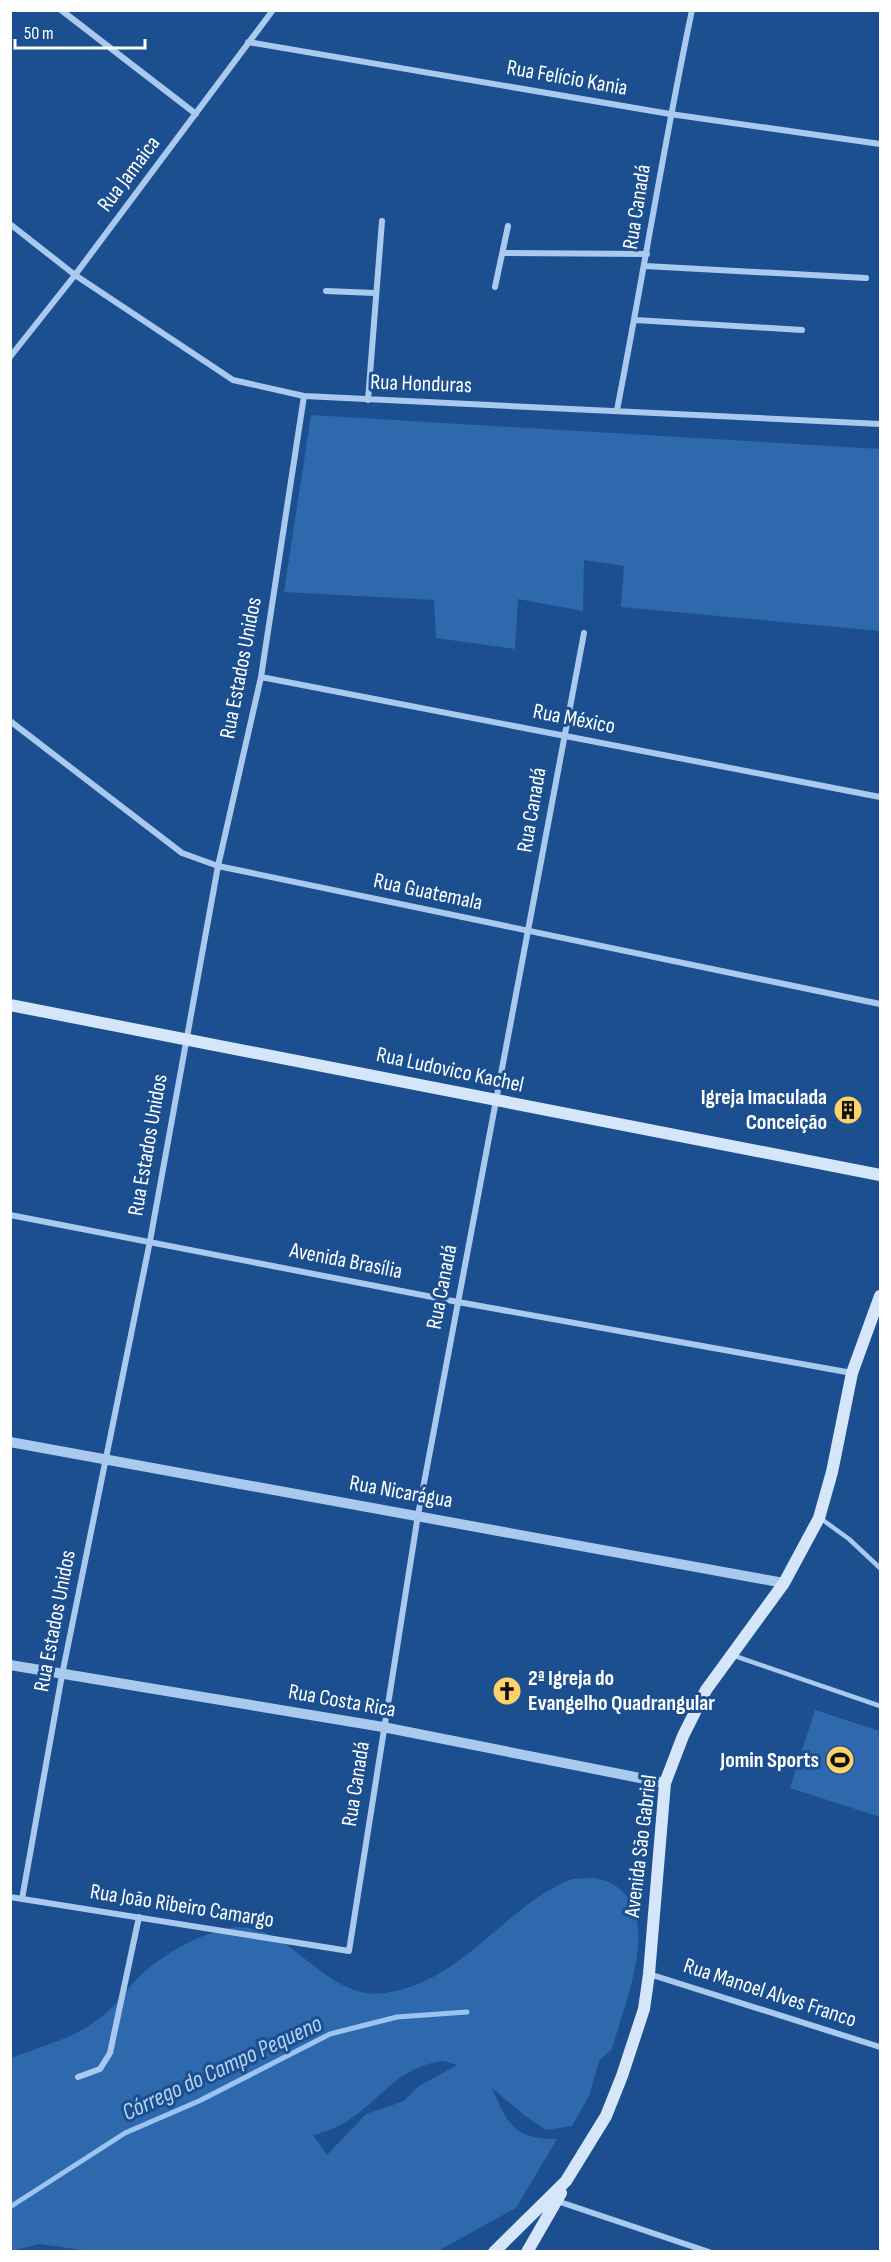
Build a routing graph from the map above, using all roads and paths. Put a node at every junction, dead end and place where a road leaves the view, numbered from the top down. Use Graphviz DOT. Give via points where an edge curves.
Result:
graph roads {
  1 [pos="61,10"];
  2 [pos="273,10"];
  3 [pos="692,10"];
  4 [pos="248,42"];
  5 [pos="196,114"];
  6 [pos="670,114"];
  7 [pos="880,144"];
  8 [pos="382,221"];
  9 [pos="10,225"];
  10 [pos="507,225"];
  11 [pos="504,253"];
  12 [pos="647,254"];
  13 [pos="645,266"];
  14 [pos="75,276"];
  15 [pos="866,278"];
  16 [pos="495,287"];
  17 [pos="326,291"];
  18 [pos="375,293"];
  19 [pos="635,320"];
  20 [pos="802,330"];
  21 [pos="10,357"];
  22 [pos="303,396"];
  23 [pos="368,400"];
  24 [pos="617,410"];
  25 [pos="880,424"];
  26 [pos="584,633"];
  27 [pos="261,677"];
  28 [pos="10,721"];
  29 [pos="564,735"];
  30 [pos="880,797"];
  31 [pos="218,866"];
  32 [pos="528,931"];
  33 [pos="880,1004"];
  34 [pos="10,1005"];
  35 [pos="185,1038"];
  36 [pos="497,1102"];
  37 [pos="880,1175"];
  38 [pos="10,1215"];
  39 [pos="150,1241"];
  40 [pos="880,1296"];
  41 [pos="458,1302"];
  42 [pos="877,1311"];
  43 [pos="852,1373"];
  44 [pos="10,1442"];
  45 [pos="105,1459"];
  46 [pos="418,1515"];
  47 [pos="819,1518"];
  48 [pos="880,1568"];
  49 [pos="784,1583"];
  50 [pos="730,1654"];
  51 [pos="10,1665"];
  52 [pos="62,1675"];
  53 [pos="880,1706"];
  54 [pos="383,1727"];
  55 [pos="665,1783"];
  56 [pos="10,1897"];
  57 [pos="22,1899"];
  58 [pos="139,1917"];
  59 [pos="349,1951"];
  60 [pos="649,1974"];
  61 [pos="880,2047"];
  62 [pos="78,2077"];
  63 [pos="566,2181"];
  64 [pos="557,2201"];
  65 [pos="494,2252"];
  66 [pos="527,2252"];
  67 [pos="709,2252"];
  1 -- 5 [label="street"];
  2 -- 4 [label="street, Rua Jamaica"];
  3 -- 6 [label="street, Rua Canadá"];
  4 -- 5 [label="street, Rua Jamaica"];
  4 -- 6 [label="street, Rua Felício Kania"];
  5 -- 14 [label="street, Rua Jamaica"];
  6 -- 7 [label="street, Rua Felício Kania"];
  6 -- 12 [label="street, Rua Canadá"];
  8 -- 18 [label="street"];
  9 -- 14 [label="street, Rua Honduras"];
  10 -- 11 [label="street"];
  11 -- 12 [label="street"];
  11 -- 16 [label="street"];
  12 -- 13 [label="street, Rua Canadá"];
  13 -- 15 [label="street"];
  13 -- 19 [label="street, Rua Canadá"];
  14 -- 21 [label="street, Rua Jamaica"];
  14 -- 22 [label="street, Rua Honduras" via="233,380"];
  17 -- 18 [label="street"];
  18 -- 23 [label="street"];
  19 -- 20 [label="street"];
  19 -- 24 [label="street, Rua Canadá"];
  22 -- 23 [label="street, Rua Honduras"];
  22 -- 27 [label="street, Rua Estados Unidos"];
  23 -- 24 [label="street, Rua Honduras"];
  24 -- 25 [label="street, Rua Honduras"];
  26 -- 29 [label="street, Rua Canadá"];
  27 -- 29 [label="street, Rua México"];
  27 -- 31 [label="street, Rua Estados Unidos"];
  28 -- 31 [label="street, Rua Guatemala" via="182,853"];
  29 -- 30 [label="street, Rua México"];
  29 -- 32 [label="street, Rua Canadá"];
  31 -- 32 [label="street, Rua Guatemala"];
  31 -- 35 [label="street, Rua Estados Unidos"];
  32 -- 33 [label="street, Rua Guatemala"];
  32 -- 36 [label="street, Rua Canadá"];
  34 -- 35 [label="main road, Rua Ludovico Kachel"];
  35 -- 36 [label="main road, Rua Ludovico Kachel"];
  35 -- 39 [label="street, Rua Estados Unidos"];
  36 -- 37 [label="main road, Rua Ludovico Kachel"];
  36 -- 41 [label="street, Rua Canadá"];
  38 -- 39 [label="street, Avenida Brasília"];
  39 -- 41 [label="street, Avenida Brasília"];
  39 -- 45 [label="street, Rua Estados Unidos"];
  40 -- 42 [label="main road, Avenida São Gabriel"];
  41 -- 43 [label="street, Avenida Brasília"];
  41 -- 46 [label="street, Rua Canadá"];
  42 -- 43 [label="main road, Avenida São Gabriel"];
  43 -- 47 [label="main road, Avenida São Gabriel"];
  44 -- 45 [label="street, Rua Nicarágua"];
  45 -- 46 [label="street, Rua Nicarágua"];
  45 -- 52 [label="street, Rua Estados Unidos"];
  46 -- 49 [label="street, Rua Nicarágua"];
  46 -- 54 [label="street, Rua Canadá"];
  47 -- 48 [label="lane"];
  47 -- 49 [label="main road, Avenida São Gabriel"];
  49 -- 50 [label="main road, Avenida São Gabriel"];
  50 -- 53 [label="lane"];
  50 -- 55 [label="main road, Avenida São Gabriel" via="706,1690"];
  51 -- 52 [label="street, Rua Costa Rica"];
  52 -- 54 [label="street, Rua Costa Rica"];
  52 -- 57 [label="street, Rua Estados Unidos"];
  54 -- 55 [label="street, Rua Costa Rica"];
  54 -- 59 [label="street, Rua Canadá"];
  55 -- 60 [label="main road, Avenida São Gabriel"];
  56 -- 57 [label="street, Rua João Ribeiro Camargo"];
  57 -- 58 [label="street, Rua João Ribeiro Camargo"];
  58 -- 59 [label="street, Rua João Ribeiro Camargo"];
  58 -- 62 [label="street" via="110,2053 100,2069"];
  60 -- 61 [label="street, Rua Manoel Alves Franco"];
  60 -- 63 [label="main road, Avenida São Gabriel" via="644,2009 606,2116"];
  63 -- 64 [label="main road, Avenida São Gabriel"];
  63 -- 65 [label="main road, Avenida São Gabriel"];
  64 -- 66 [label="main road, Avenida São Gabriel"];
  64 -- 67 [label="street"];
}
